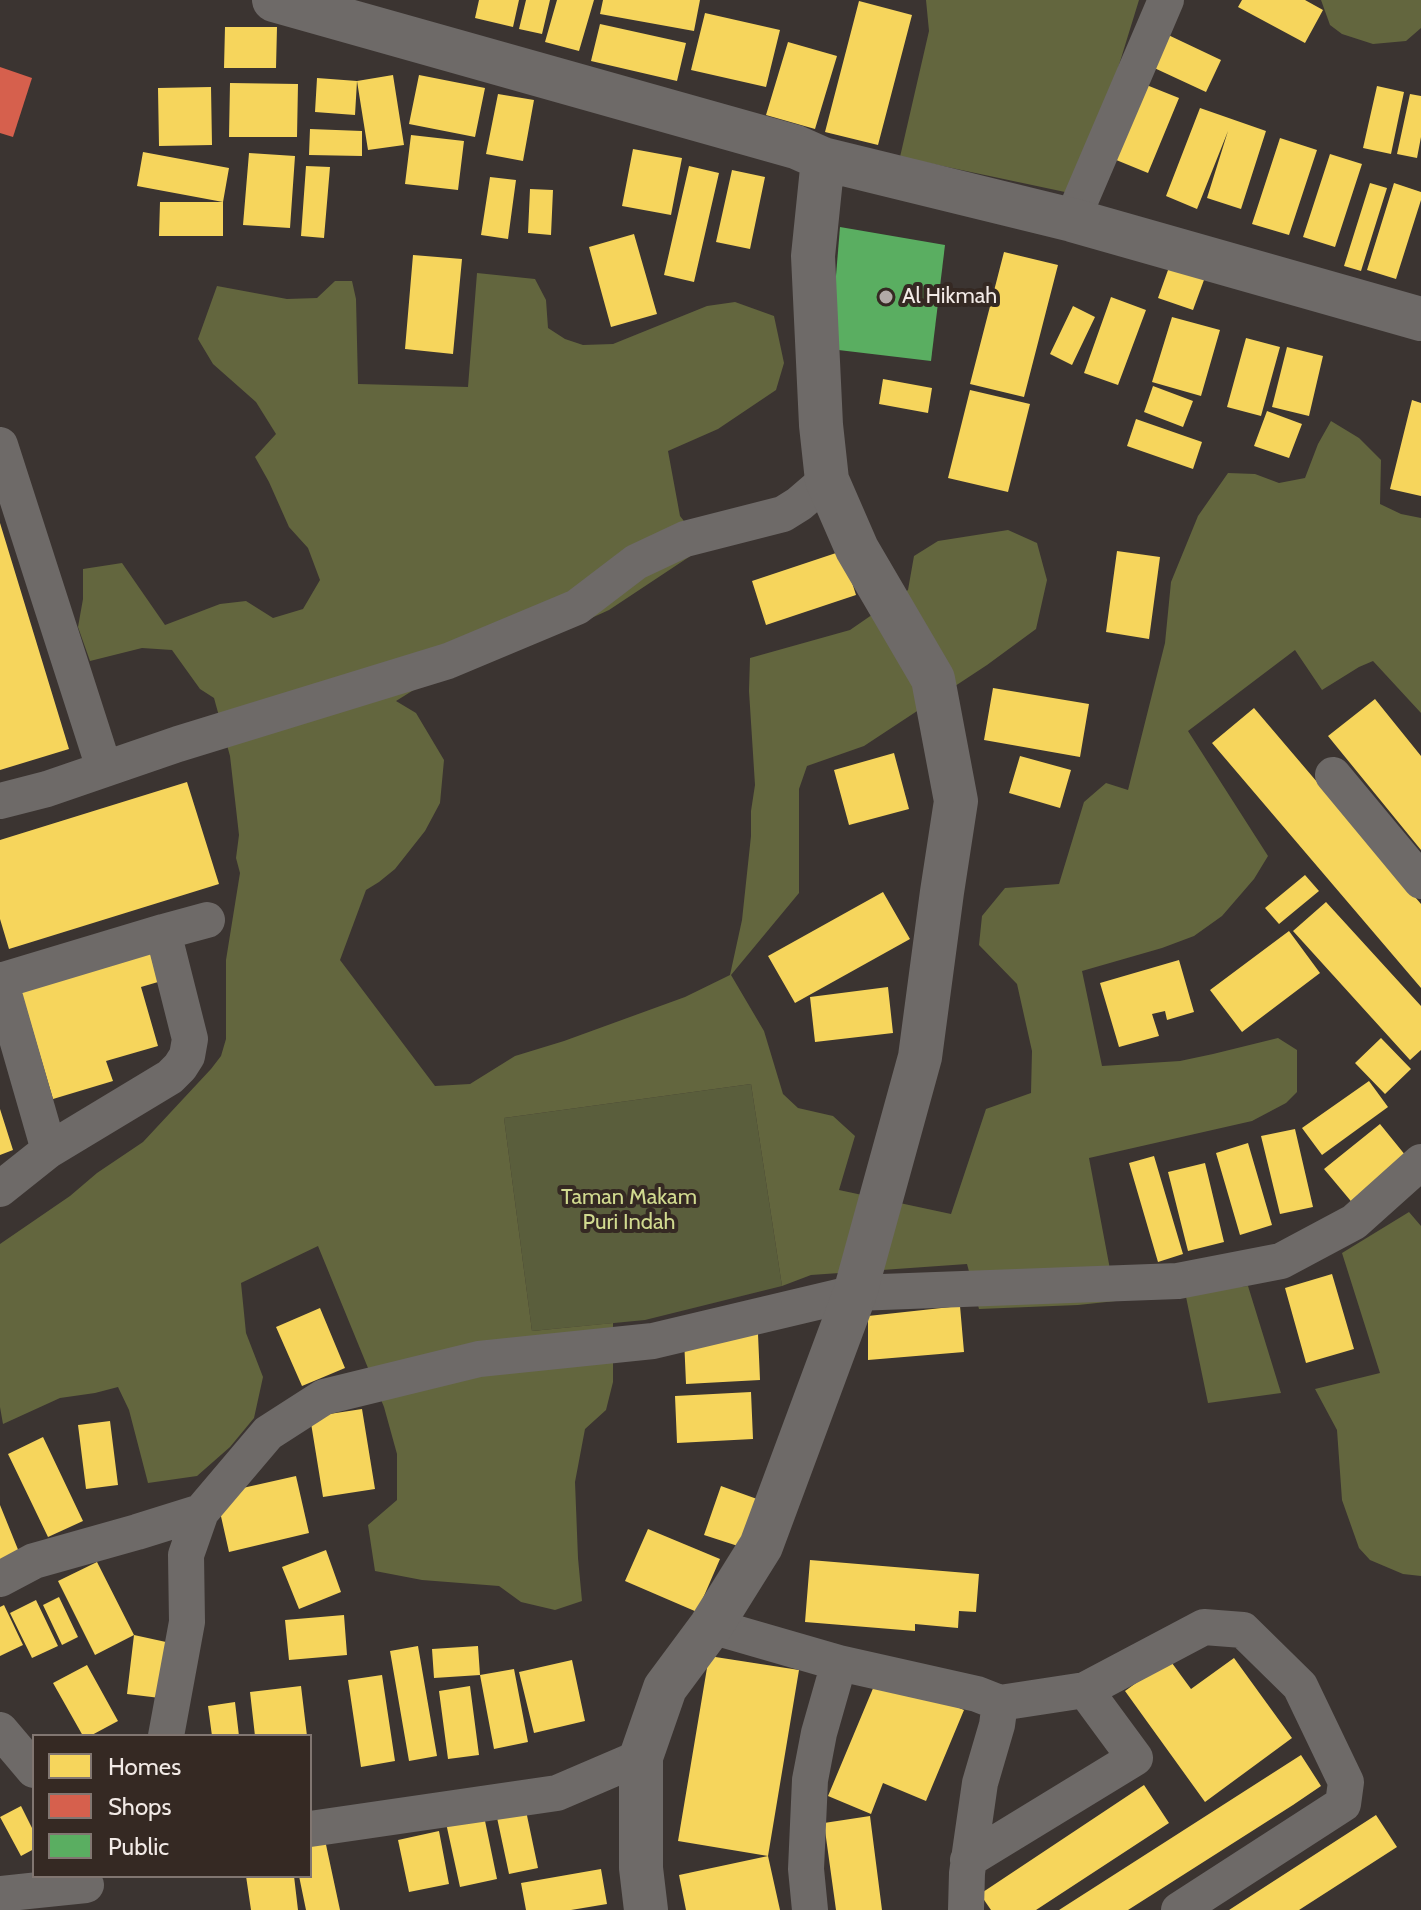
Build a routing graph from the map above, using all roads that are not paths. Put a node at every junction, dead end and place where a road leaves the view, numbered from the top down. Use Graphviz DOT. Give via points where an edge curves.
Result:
graph roads {
  1 [pos="274,0"];
  2 [pos="1166,0"];
  3 [pos="823,159"];
  4 [pos="1072,220"];
  5 [pos="1421,319"];
  6 [pos="0,445"];
  7 [pos="827,480"];
  8 [pos="104,768"];
  9 [pos="1333,775"];
  10 [pos="0,801"];
  11 [pos="1421,881"];
  12 [pos="207,920"];
  13 [pos="163,932"];
  14 [pos="0,980"];
  15 [pos="49,1150"];
  16 [pos="1421,1162"];
  17 [pos="0,1189"];
  18 [pos="855,1293"];
  19 [pos="201,1512"];
  20 [pos="0,1579"];
  21 [pos="711,1626"];
  22 [pos="839,1663"];
  23 [pos="1085,1690"];
  24 [pos="1000,1703"];
  25 [pos="0,1730"];
  26 [pos="166,1734"];
  27 [pos="641,1757"];
  28 [pos="32,1768"];
  29 [pos="312,1829"];
  30 [pos="968,1860"];
  31 [pos="85,1890"];
  32 [pos="0,1894"];
  33 [pos="646,1910"];
  34 [pos="810,1910"];
  35 [pos="966,1910"];
  36 [pos="1179,1910"];
  1 -- 3 [label="street"];
  2 -- 4 [label="street"];
  3 -- 4 [label="street"];
  3 -- 7 [label="street" via="813,256"];
  4 -- 5 [label="street"];
  6 -- 8 [label="street"];
  7 -- 8 [label="street" via="783,514 685,539 636,562 577,607 448,661"];
  7 -- 18 [label="street" via="857,549 933,679 956,801 920,1057"];
  8 -- 10 [label="street"];
  9 -- 11 [label="street"];
  12 -- 13 [label="street"];
  13 -- 14 [label="street"];
  13 -- 15 [label="street" via="190,1039 187,1056 170,1077"];
  14 -- 15 [label="street"];
  15 -- 17 [label="street"];
  16 -- 18 [label="street" via="1354,1222 1281,1261 1178,1281"];
  18 -- 19 [label="street" via="653,1341 479,1359 324,1397 268,1433"];
  18 -- 21 [label="street" via="761,1546"];
  19 -- 20 [label="street" via="34,1561"];
  19 -- 26 [label="street" via="186,1555 187,1622"];
  21 -- 22 [label="street"];
  21 -- 27 [label="street" via="665,1688"];
  22 -- 24 [label="street"];
  22 -- 34 [label="street" via="810,1780"];
  23 -- 24 [label="street"];
  23 -- 30 [label="street" via="1135,1758"];
  23 -- 36 [label="street" via="1204,1627 1243,1630 1300,1686 1346,1782 1343,1804"];
  24 -- 30 [label="street"];
  25 -- 28 [label="street"];
  27 -- 29 [label="street" via="557,1793"];
  27 -- 33 [label="street"];
  30 -- 35 [label="street"];
  31 -- 32 [label="street"];
}
